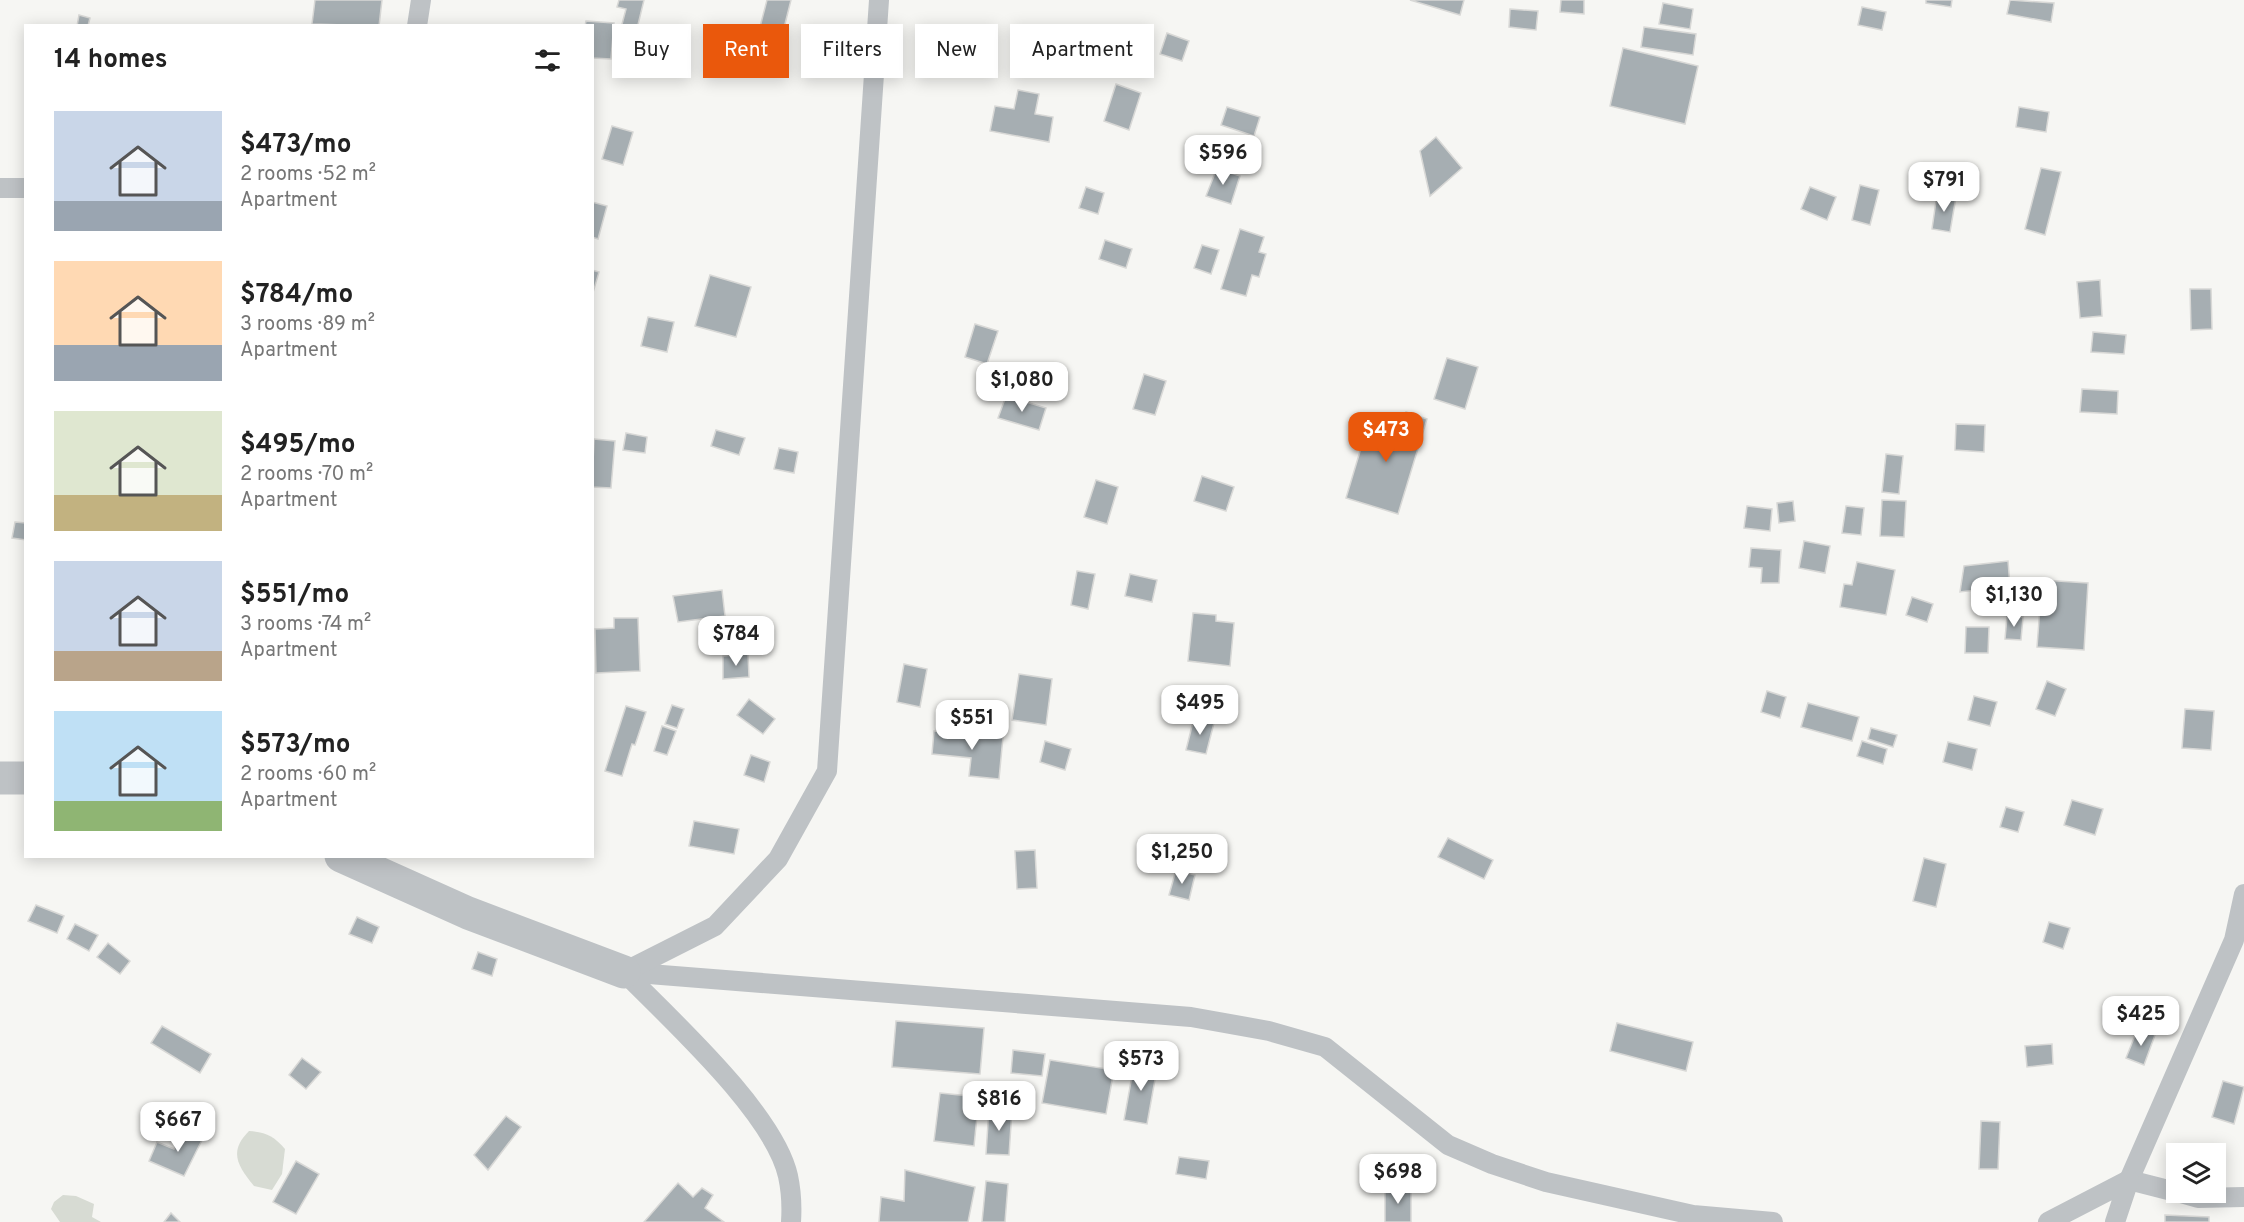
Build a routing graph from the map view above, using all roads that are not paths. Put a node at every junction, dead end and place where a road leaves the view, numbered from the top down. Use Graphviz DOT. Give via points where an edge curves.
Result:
graph roads {
  1 [pos="421,0"];
  2 [pos="879,0"];
  3 [pos="417,24"];
  4 [pos="0,188"];
  5 [pos="24,188"];
  6 [pos="0,778"];
  7 [pos="24,778"];
  8 [pos="345,858"];
  9 [pos="2244,894"];
  10 [pos="624,972"];
  11 [pos="2129,1180"];
  12 [pos="2166,1189"];
  13 [pos="2226,1197"];
  14 [pos="2244,1197"];
  15 [pos="791,1222"];
  16 [pos="1773,1222"];
  17 [pos="2048,1222"];
  18 [pos="2115,1222"];
  1 -- 3 [label="lane"];
  2 -- 10 [label="lane" via="827,771 778,859 715,926"];
  4 -- 5 [label="lane"];
  6 -- 7 [label="street"];
  8 -- 10 [label="street" via="468,913"];
  9 -- 11 [label="lane" via="2234,940"];
  10 -- 15 [label="lane" via="736,1089 770,1134 788,1175"];
  10 -- 16 [label="lane" via="1191,1017 1269,1031 1325,1047 1448,1145 1492,1164 1546,1182 1693,1215"];
  11 -- 12 [label="lane"];
  11 -- 17 [label="lane"];
  11 -- 18 [label="lane"];
  13 -- 14 [label="lane"];
}
